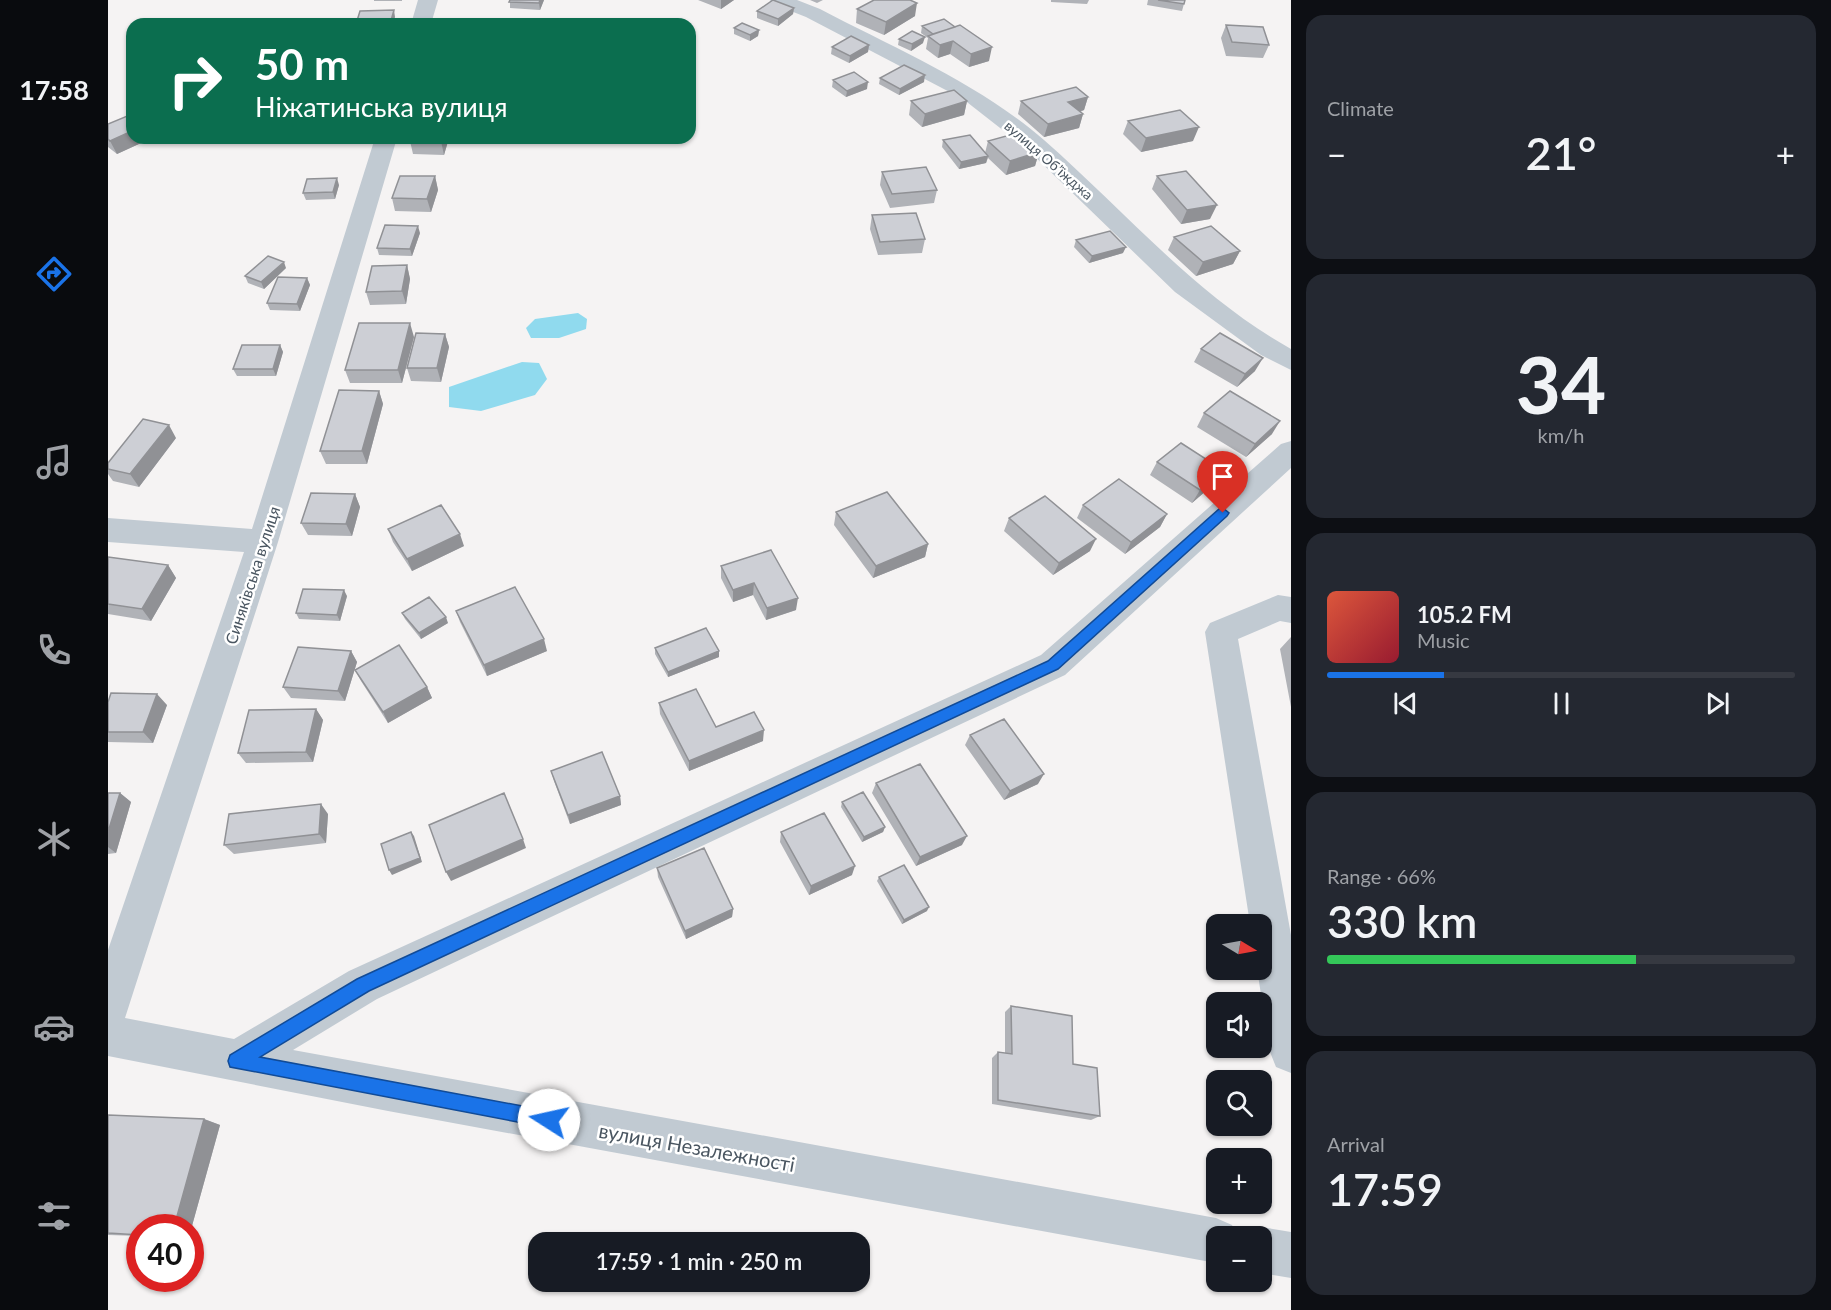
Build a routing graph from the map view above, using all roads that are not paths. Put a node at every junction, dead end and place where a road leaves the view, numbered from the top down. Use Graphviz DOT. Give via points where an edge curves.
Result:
graph roads {
  1 [pos="428,0"];
  2 [pos="780,0"];
  3 [pos="423,18"];
  4 [pos="384,144"];
  5 [pos="1291,361"];
  6 [pos="1291,452"];
  7 [pos="108,530"];
  8 [pos="264,542"];
  9 [pos="1291,610"];
  10 [pos="108,1009"];
  11 [pos="108,1035"];
  12 [pos="1291,1052"];
  13 [pos="236,1061"];
  14 [pos="1206,1239"];
  15 [pos="1272,1252"];
  16 [pos="1291,1255"];
  1 -- 3 [label="street"];
  2 -- 5 [label="street, вулиця Обʼїжджа" via="813,13 970,95 1035,144 1184,286"];
  4 -- 8 [label="street, Синяківська вулиця"];
  6 -- 13 [label="street" via="1053,665 363,985"];
  7 -- 8 [label="street"];
  8 -- 10 [label="street, Синяківська вулиця"];
  9 -- 12 [label="street" via="1278,608 1221,632"];
  11 -- 13 [label="street, вулиця Незалежності"];
  13 -- 14 [label="street, вулиця Незалежності"];
  15 -- 16 [label="street"];
}
